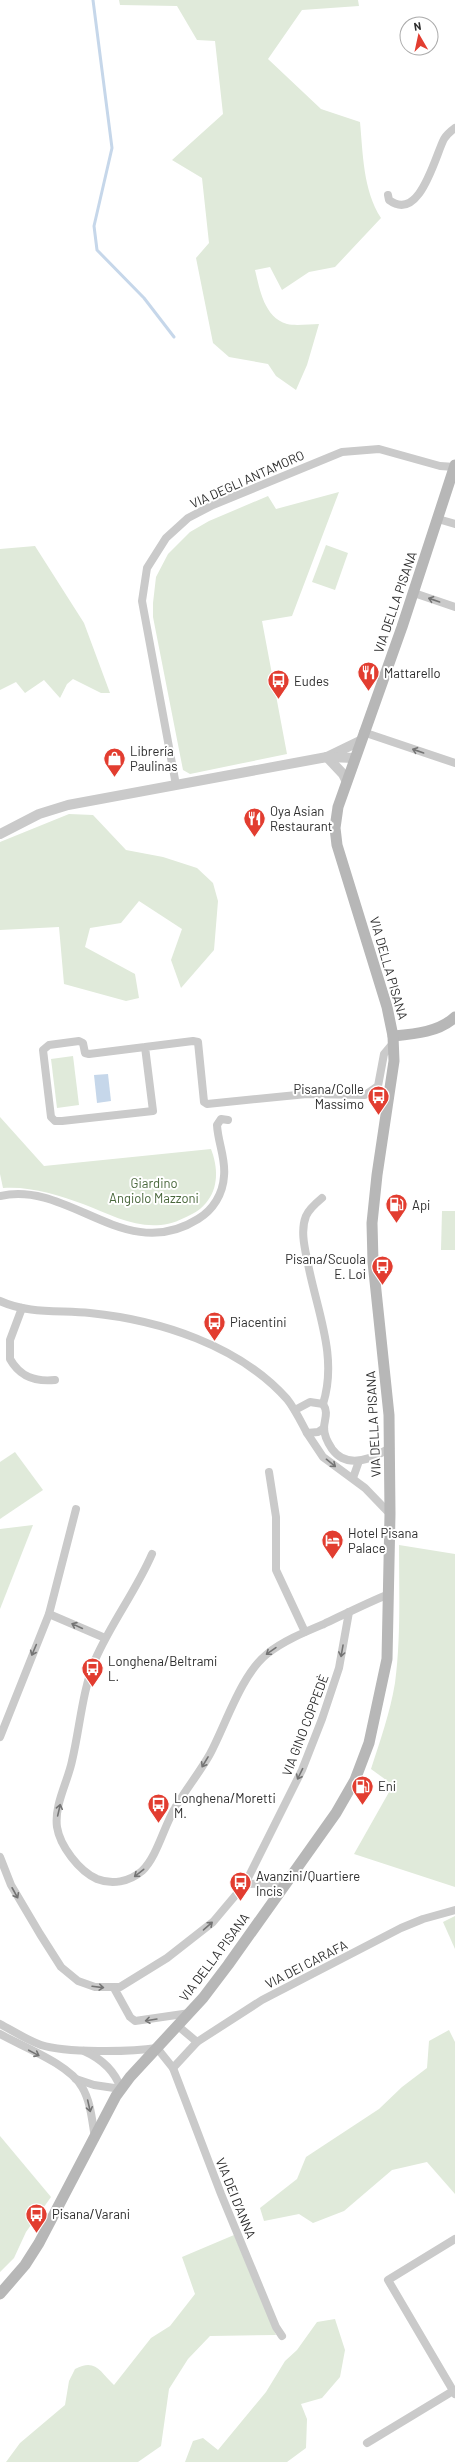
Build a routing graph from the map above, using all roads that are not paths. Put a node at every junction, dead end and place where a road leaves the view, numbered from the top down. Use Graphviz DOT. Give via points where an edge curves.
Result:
graph roads {
  1 [pos="455,128"];
  2 [pos="388,195"];
  3 [pos="455,466"];
  4 [pos="438,519"];
  5 [pos="455,524"];
  6 [pos="414,593"];
  7 [pos="455,607"];
  8 [pos="362,737"];
  9 [pos="327,757"];
  10 [pos="355,758"];
  11 [pos="455,764"];
  12 [pos="347,782"];
  13 [pos="176,785"];
  14 [pos="0,834"];
  15 [pos="455,1017"];
  16 [pos="394,1039"];
  17 [pos="145,1047"];
  18 [pos="228,1120"];
  19 [pos="0,1196"];
  20 [pos="322,1198"];
  21 [pos="0,1301"];
  22 [pos="22,1308"];
  23 [pos="55,1380"];
  24 [pos="323,1404"];
  25 [pos="294,1410"];
  26 [pos="324,1428"];
  27 [pos="307,1433"];
  28 [pos="390,1448"];
  29 [pos="359,1461"];
  30 [pos="269,1472"];
  31 [pos="353,1478"];
  32 [pos="76,1509"];
  33 [pos="390,1514"];
  34 [pos="152,1554"];
  35 [pos="389,1594"];
  36 [pos="349,1612"];
  37 [pos="50,1614"];
  38 [pos="305,1632"];
  39 [pos="105,1638"];
  40 [pos="0,1737"];
  41 [pos="0,1857"];
  42 [pos="287,1883"];
  43 [pos="245,1884"];
  44 [pos="455,1910"];
  45 [pos="114,1988"];
  46 [pos="190,2013"];
  47 [pos="0,2024"];
  48 [pos="178,2026"];
  49 [pos="0,2034"];
  50 [pos="197,2042"];
  51 [pos="157,2048"];
  52 [pos="78,2049"];
  53 [pos="173,2068"];
  54 [pos="75,2078"];
  55 [pos="121,2089"];
  56 [pos="95,2138"];
  57 [pos="455,2239"];
  58 [pos="0,2294"];
  59 [pos="282,2336"];
  60 [pos="454,2392"];
  61 [pos="367,2443"];
  1 -- 2 [label="street" via="443,141 418,196 408,203 397,204 389,200"];
  3 -- 4 [label="main road, VIA DELLA PISANA"];
  3 -- 13 [label="street, VIA DEGLI ANTAMORO" via="440,466 379,450 342,452 208,507 188,518 166,538 147,568 142,601"];
  4 -- 5 [label="street"];
  4 -- 6 [label="main road, VIA DELLA PISANA"];
  7 -- 6 [label="street, one-way"];
  6 -- 8 [label="main road, VIA DELLA PISANA"];
  8 -- 9 [label="street"];
  8 -- 10 [label="main road, VIA DELLA PISANA"];
  11 -- 8 [label="street, one-way"];
  9 -- 10 [label="street"];
  9 -- 12 [label="street" via="340,769"];
  9 -- 13 [label="street"];
  10 -- 12 [label="main road, VIA DELLA PISANA"];
  12 -- 16 [label="main road, VIA DELLA PISANA" via="336,820 336,841 385,998"];
  13 -- 14 [label="street" via="54,809 35,815"];
  15 -- 16 [label="main road" via="445,1025"];
  16 -- 17 [label="street" via="384,1054 378,1086 368,1094 307,1094 207,1104 204,1102 198,1042"];
  16 -- 28 [label="main road, VIA DELLA PISANA" via="394,1061 377,1169 372,1223"];
  17 -- 17 [label="street" via="89,1054 85,1053 83,1043 79,1042 44,1046 51,1117 55,1121 62,1121 153,1111"];
  18 -- 19 [label="street" via="221,1119 217,1125 225,1168 220,1192 206,1212 178,1228 139,1233 48,1199 22,1195"];
  20 -- 24 [label="street" via="307,1215 304,1233 329,1365"];
  21 -- 22 [label="street"];
  22 -- 23 [label="street" via="10,1340 10,1359 20,1372 29,1377 43,1381"];
  22 -- 25 [label="street" via="112,1316 188,1337 224,1352 254,1370 275,1387"];
  24 -- 25 [label="street" via="310,1402"];
  24 -- 26 [label="street" via="326,1412"];
  25 -- 27 [label="street"];
  26 -- 27 [label="street"];
  26 -- 29 [label="street" via="334,1452 348,1460"];
  27 -- 31 [label="street, one-way" via="323,1457"];
  28 -- 29 [label="street"];
  28 -- 33 [label="main road, VIA DELLA PISANA"];
  29 -- 31 [label="street"];
  30 -- 38 [label="street" via="276,1517 276,1570"];
  31 -- 33 [label="street"];
  32 -- 37 [label="street"];
  33 -- 35 [label="main road, VIA DELLA PISANA"];
  34 -- 39 [label="street"];
  35 -- 36 [label="street"];
  35 -- 42 [label="main road, VIA DELLA PISANA" via="387,1664 362,1765 336,1813"];
  36 -- 38 [label="street"];
  36 -- 43 [label="street, VIA GINO COPPEDÈ, one-way" via="339,1668 320,1725 302,1770"];
  39 -- 37 [label="street, one-way"];
  37 -- 40 [label="street, one-way"];
  38 -- 39 [label="street, one-way" via="267,1654 251,1672 209,1754 166,1824 148,1864 131,1878 115,1882 97,1879 80,1867 62,1842 56,1823 73,1757 89,1677"];
  41 -- 45 [label="street, one-way" via="20,1902 64,1970 86,1985"];
  42 -- 43 [label="street"];
  42 -- 46 [label="main road, VIA DELLA PISANA"];
  45 -- 43 [label="street, VIA GINO COPPEDÈ, one-way" via="143,1975 207,1927"];
  44 -- 50 [label="street, VIA DEI CARAFA" via="401,1928 262,2000"];
  46 -- 45 [label="street, one-way" via="135,2021 130,2017"];
  46 -- 48 [label="main road, VIA DELLA PISANA"];
  47 -- 52 [label="street" via="40,2045"];
  48 -- 50 [label="street"];
  48 -- 51 [label="main road, VIA DELLA PISANA"];
  49 -- 54 [label="street, one-way" via="61,2067"];
  50 -- 53 [label="street, VIA DEI CARAFA"];
  51 -- 52 [label="street"];
  51 -- 53 [label="street, VIA DEI D’ANNA"];
  51 -- 55 [label="main road, VIA DELLA PISANA"];
  52 -- 55 [label="street" via="107,2066 115,2075"];
  53 -- 59 [label="street, VIA DEI D’ANNA" via="221,2194"];
  54 -- 55 [label="street" via="94,2085"];
  54 -- 56 [label="street, one-way" via="83,2088 90,2105"];
  55 -- 56 [label="main road, VIA DELLA PISANA"];
  56 -- 58 [label="main road, VIA DELLA PISANA" via="39,2243 25,2265"];
  57 -- 60 [label="street" via="388,2280"];
  60 -- 61 [label="street"];
}
